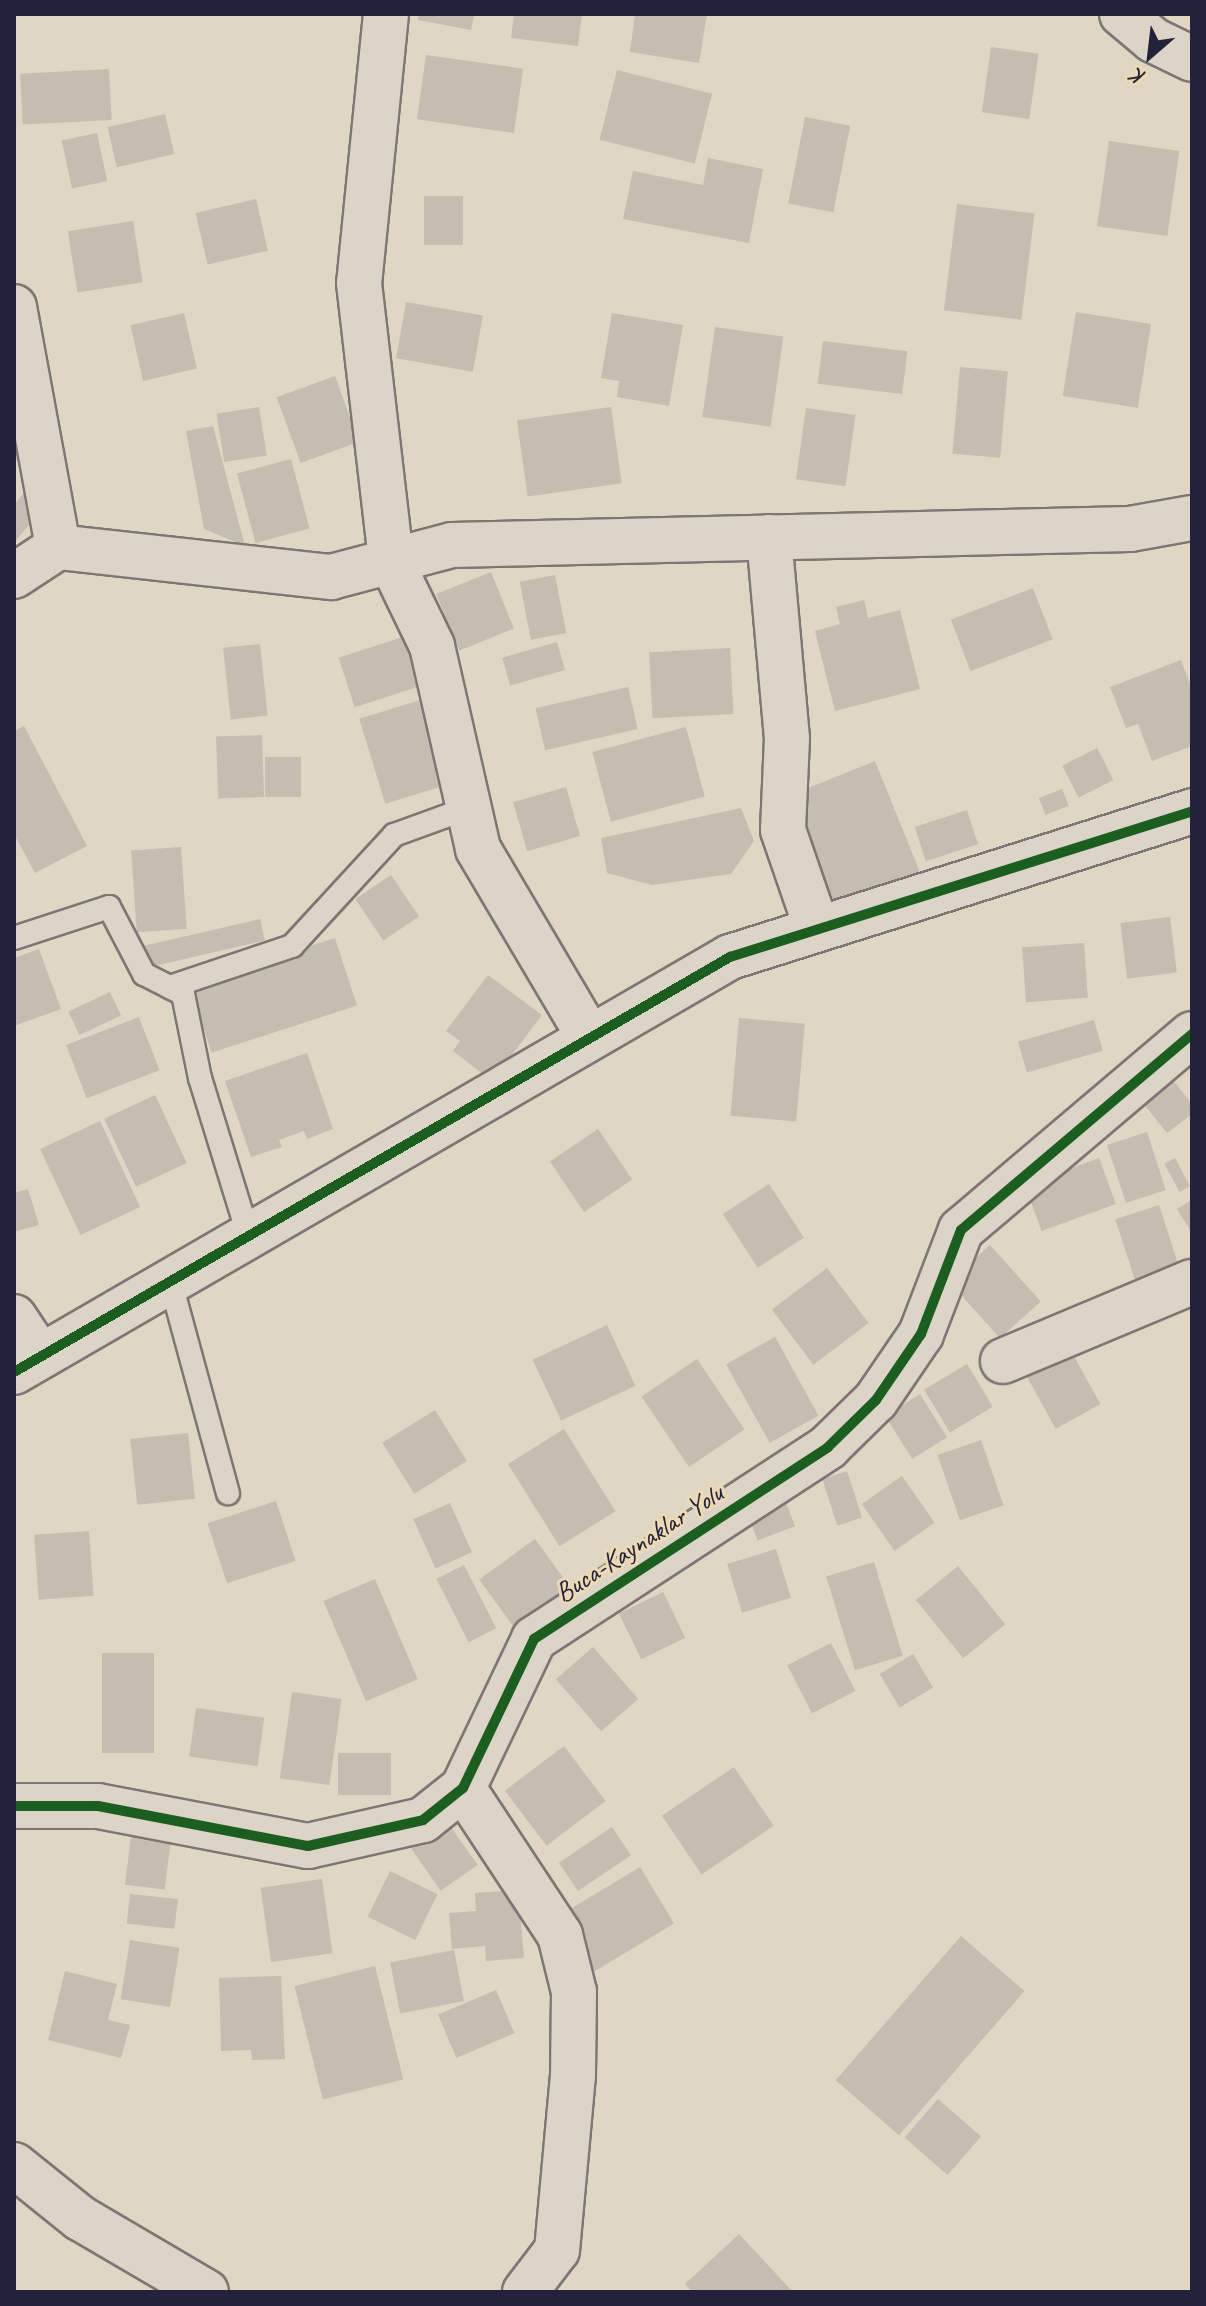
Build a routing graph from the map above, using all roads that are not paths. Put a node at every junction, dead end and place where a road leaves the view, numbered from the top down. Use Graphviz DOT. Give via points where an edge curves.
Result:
graph roads {
  1 [pos="386,14"];
  2 [pos="1122,14"];
  3 [pos="1192,59"];
  4 [pos="14,307"];
  5 [pos="18,351"];
  6 [pos="1192,518"];
  7 [pos="769,537"];
  8 [pos="58,547"];
  9 [pos="391,561"];
  10 [pos="14,576"];
  11 [pos="468,808"];
  12 [pos="1192,811"];
  13 [pos="817,929"];
  14 [pos="14,938"];
  15 [pos="170,987"];
  16 [pos="1192,1034"];
  17 [pos="589,1037"];
  18 [pos="248,1234"];
  19 [pos="170,1280"];
  20 [pos="1192,1282"];
  21 [pos="14,1317"];
  22 [pos="1003,1361"];
  23 [pos="27,1364"];
  24 [pos="228,1493"];
  25 [pos="463,1788"];
  26 [pos="14,1806"];
  27 [pos="14,2165"];
  28 [pos="206,2292"];
  29 [pos="525,2292"];
  1 -- 9 [label="street" via="359,283"];
  2 -- 3 [label="street" via="1153,40"];
  4 -- 5 [label="street"];
  5 -- 8 [label="street"];
  6 -- 7 [label="street" via="1130,529"];
  7 -- 9 [label="street" via="452,545"];
  7 -- 13 [label="street" via="787,738 783,830"];
  8 -- 9 [label="street" via="331,577"];
  8 -- 10 [label="street"];
  9 -- 11 [label="street" via="432,646"];
  11 -- 15 [label="lane" via="394,835 292,946"];
  11 -- 17 [label="street" via="478,849"];
  12 -- 13 [label="street"];
  13 -- 17 [label="street" via="730,957"];
  14 -- 15 [label="lane" via="109,907 144,974"];
  15 -- 18 [label="lane" via="183,994 200,1078"];
  16 -- 25 [label="street, Buca-Kaynaklar Yolu" via="961,1230 921,1334 876,1400 828,1447 534,1639"];
  17 -- 18 [label="street"];
  18 -- 19 [label="street"];
  19 -- 23 [label="street"];
  19 -- 24 [label="lane"];
  20 -- 22 [label="street"];
  21 -- 23 [label="street"];
  25 -- 26 [label="street, Buca-Kaynaklar Yolu" via="423,1820 308,1846 98,1806"];
  25 -- 29 [label="street" via="560,1935 574,1992 573,2075 557,2250"];
  27 -- 28 [label="street" via="80,2218"];
}
